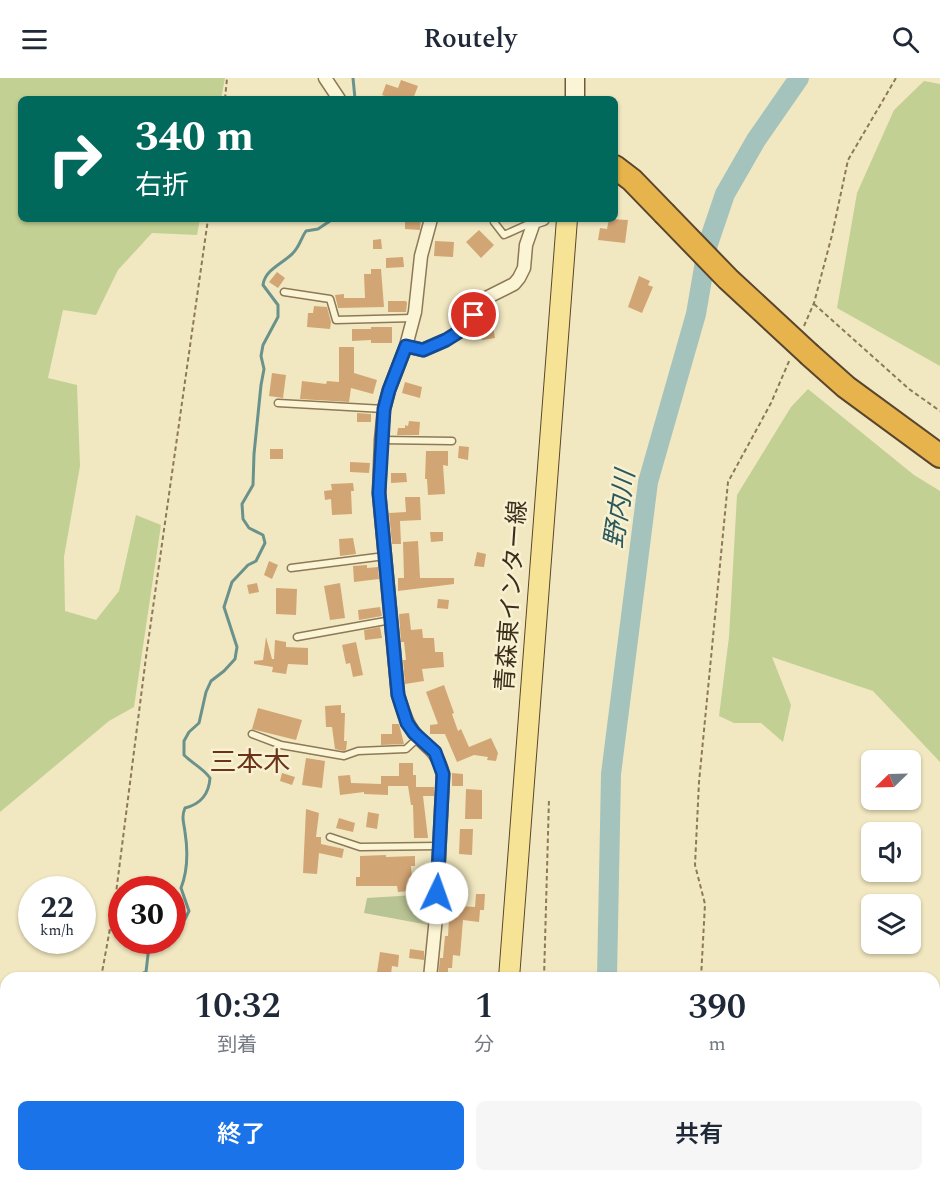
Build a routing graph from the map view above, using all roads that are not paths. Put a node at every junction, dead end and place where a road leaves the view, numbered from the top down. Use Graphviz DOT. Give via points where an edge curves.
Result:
graph roads {
  1 [pos="325,78"];
  2 [pos="575,78"];
  3 [pos="337,96"];
  4 [pos="574,96"];
  5 [pos="618,169"];
  6 [pos="430,222"];
  7 [pos="494,222"];
  8 [pos="532,222"];
  9 [pos="535,222"];
  10 [pos="567,222"];
  11 [pos="284,292"];
  12 [pos="413,318"];
  13 [pos="406,346"];
  14 [pos="278,404"];
  15 [pos="384,409"];
  16 [pos="381,440"];
  17 [pos="452,441"];
  18 [pos="940,456"];
  19 [pos="385,556"];
  20 [pos="291,567"];
  21 [pos="391,620"];
  22 [pos="297,638"];
  23 [pos="252,734"];
  24 [pos="419,738"];
  25 [pos="330,837"];
  26 [pos="439,846"];
  27 [pos="431,972"];
  28 [pos="509,972"];
  1 -- 3 [label="street"];
  2 -- 4 [label="main road"];
  5 -- 18 [label="highway, bridge" via="801,354"];
  6 -- 12 [label="street" via="421,256"];
  7 -- 8 [label="lane" via="504,235"];
  9 -- 13 [label="street" via="526,245 524,268 514,284 484,299 462,330 446,340 423,350"];
  10 -- 28 [label="main road, 青森東インター線"];
  11 -- 12 [label="lane" via="330,299 336,320"];
  12 -- 13 [label="street"];
  13 -- 15 [label="street"];
  14 -- 15 [label="lane"];
  15 -- 16 [label="street"];
  16 -- 17 [label="lane"];
  16 -- 19 [label="street" via="379,493"];
  19 -- 20 [label="lane"];
  19 -- 21 [label="street"];
  21 -- 22 [label="lane"];
  21 -- 24 [label="street" via="398,695 407,723"];
  23 -- 24 [label="lane" via="281,745 345,756 358,751 406,749"];
  24 -- 26 [label="street" via="435,752 443,774"];
  25 -- 26 [label="lane" via="360,847"];
  26 -- 27 [label="street"];
}
